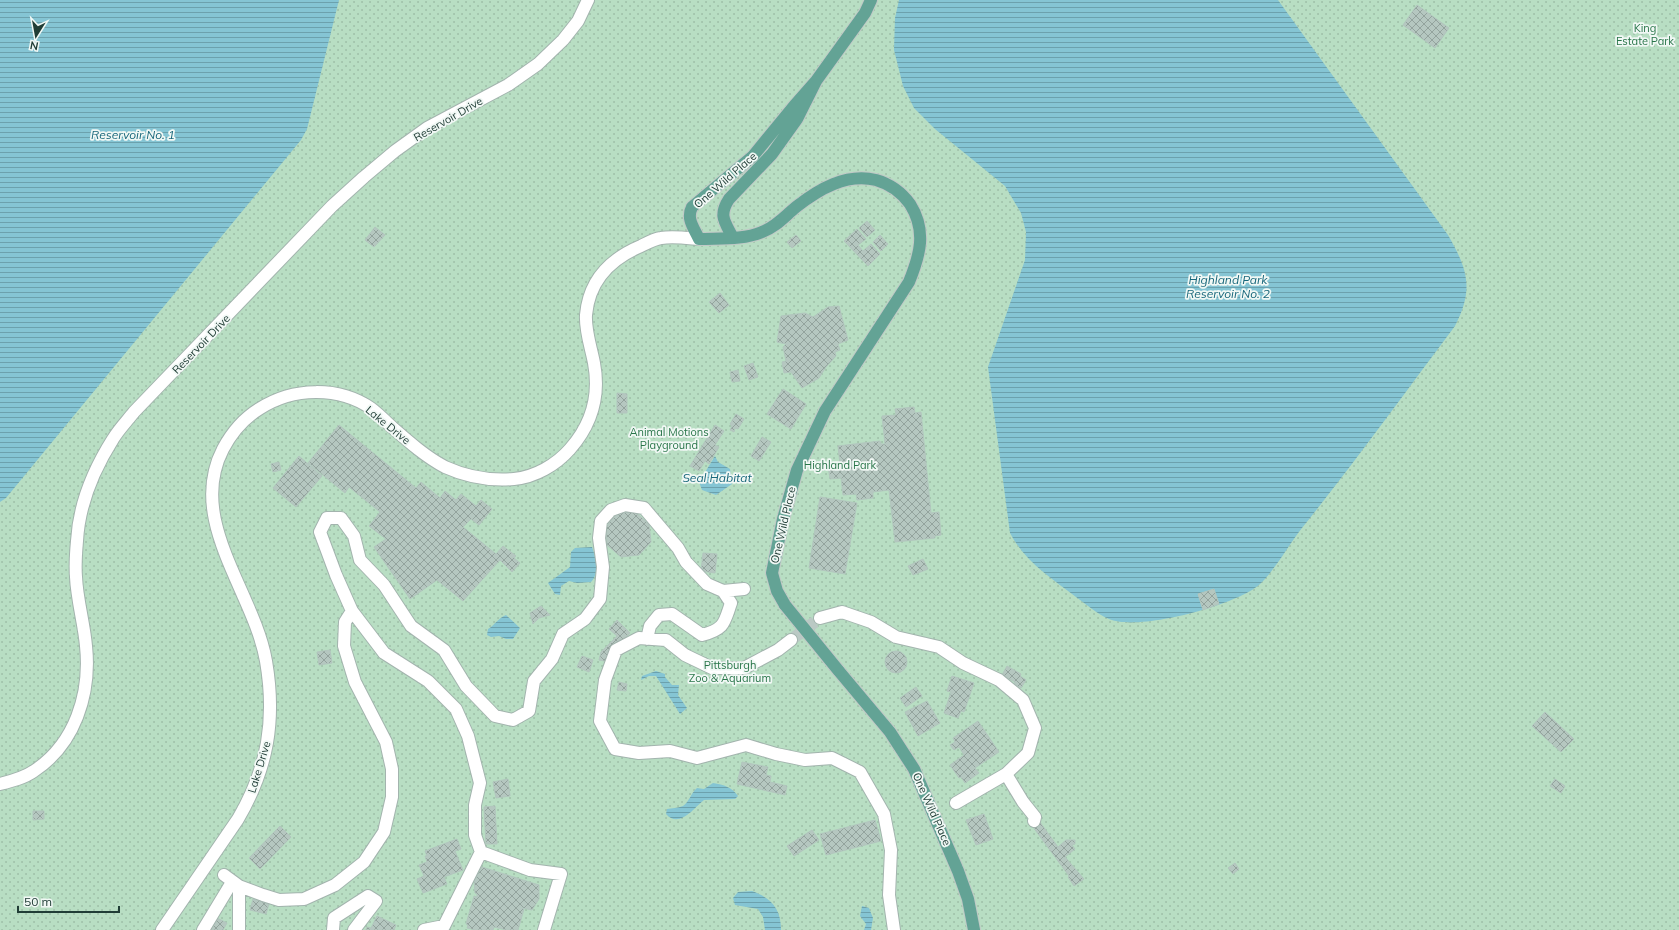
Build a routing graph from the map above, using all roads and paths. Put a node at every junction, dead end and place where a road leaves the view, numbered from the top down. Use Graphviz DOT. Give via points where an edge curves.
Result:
graph roads {
  1 [pos="588,0"];
  2 [pos="871,0"];
  3 [pos="816,81"];
  4 [pos="733,238"];
  5 [pos="699,239"];
  6 [pos="744,589"];
  7 [pos="723,591"];
  8 [pos="352,611"];
  9 [pos="820,618"];
  10 [pos="647,639"];
  11 [pos="791,640"];
  12 [pos="1006,774"];
  13 [pos="0,784"];
  14 [pos="956,803"];
  15 [pos="1034,821"];
  16 [pos="481,852"];
  17 [pos="232,881"];
  18 [pos="444,928"];
  19 [pos="162,930"];
  20 [pos="203,930"];
  21 [pos="239,930"];
  22 [pos="334,930"];
  23 [pos="354,930"];
  24 [pos="424,930"];
  25 [pos="544,930"];
  26 [pos="894,930"];
  27 [pos="974,930"];
  1 -- 13 [label="street, Reservoir Drive" via="578,21 538,64 508,85 427,128 395,151 332,206 134,412 114,437 97,467 84,499 77,539 76,577 86,647 87,677 79,713 63,744 48,760 17,779"];
  2 -- 3 [label="main road, One Wild Place" via="865,13"];
  3 -- 4 [label="main road, One Wild Place" via="796,119 772,154 724,206 723,218"];
  3 -- 5 [label="main road, One Wild Place" via="753,156 692,207 689,218"];
  4 -- 5 [label="main road, One Wild Place"];
  4 -- 27 [label="main road, One Wild Place, bridge" via="762,232 774,226 818,192 854,178 879,181 895,188 906,198 918,221 918,260 909,282 825,410 797,470 783,519 772,573 777,591 785,604 890,732 914,769 958,871 968,899"];
  5 -- 19 [label="street, Lake Drive" via="660,238 617,258 596,281 586,314 596,382 596,398 592,413 570,450 540,472 522,478 500,480 469,476 445,467 431,458 370,408 347,397 313,391 272,401 233,431 218,457 213,473 214,515 266,660 270,708 269,740 248,802"];
  6 -- 7 [label="street"];
  7 -- 8 [label="street" via="707,584 686,562 678,548 644,508 625,505 611,510 601,521 599,538 603,567 600,599 585,619 563,634 552,659 534,681 529,711 513,720 495,716 466,686 444,650 411,626 384,585 360,560 354,536 341,518 327,518 320,532"];
  7 -- 10 [label="street" via="731,603 724,623 717,632 702,635 672,614 659,615 650,626"];
  8 -- 16 [label="street" via="384,653 428,681 456,709 468,736 480,784 475,805 475,835"];
  8 -- 17 [label="street" via="345,622 344,646 355,682 386,742 392,769 392,797 384,832 364,862 335,885 304,899 279,900"];
  9 -- 12 [label="street" via="842,612 871,622 896,637 939,647 999,680 1023,700 1035,728 1028,753"];
  10 -- 11 [label="street" via="666,640 685,655 712,668 744,668"];
  10 -- 26 [label="street" via="639,638 616,650 605,680 600,721 615,749 639,753 670,750 697,758 746,746 805,760 832,758 860,772 884,814 891,850 889,895"];
  12 -- 14 [label="street"];
  12 -- 15 [label="street" via="1034,817"];
  16 -- 18 [label="street"];
  16 -- 25 [label="street" via="530,870 561,874"];
  17 -- 20 [label="street"];
  17 -- 21 [label="street"];
  18 -- 24 [label="street"];
  22 -- 23 [label="street" via="334,918 368,896 376,901"];
}
